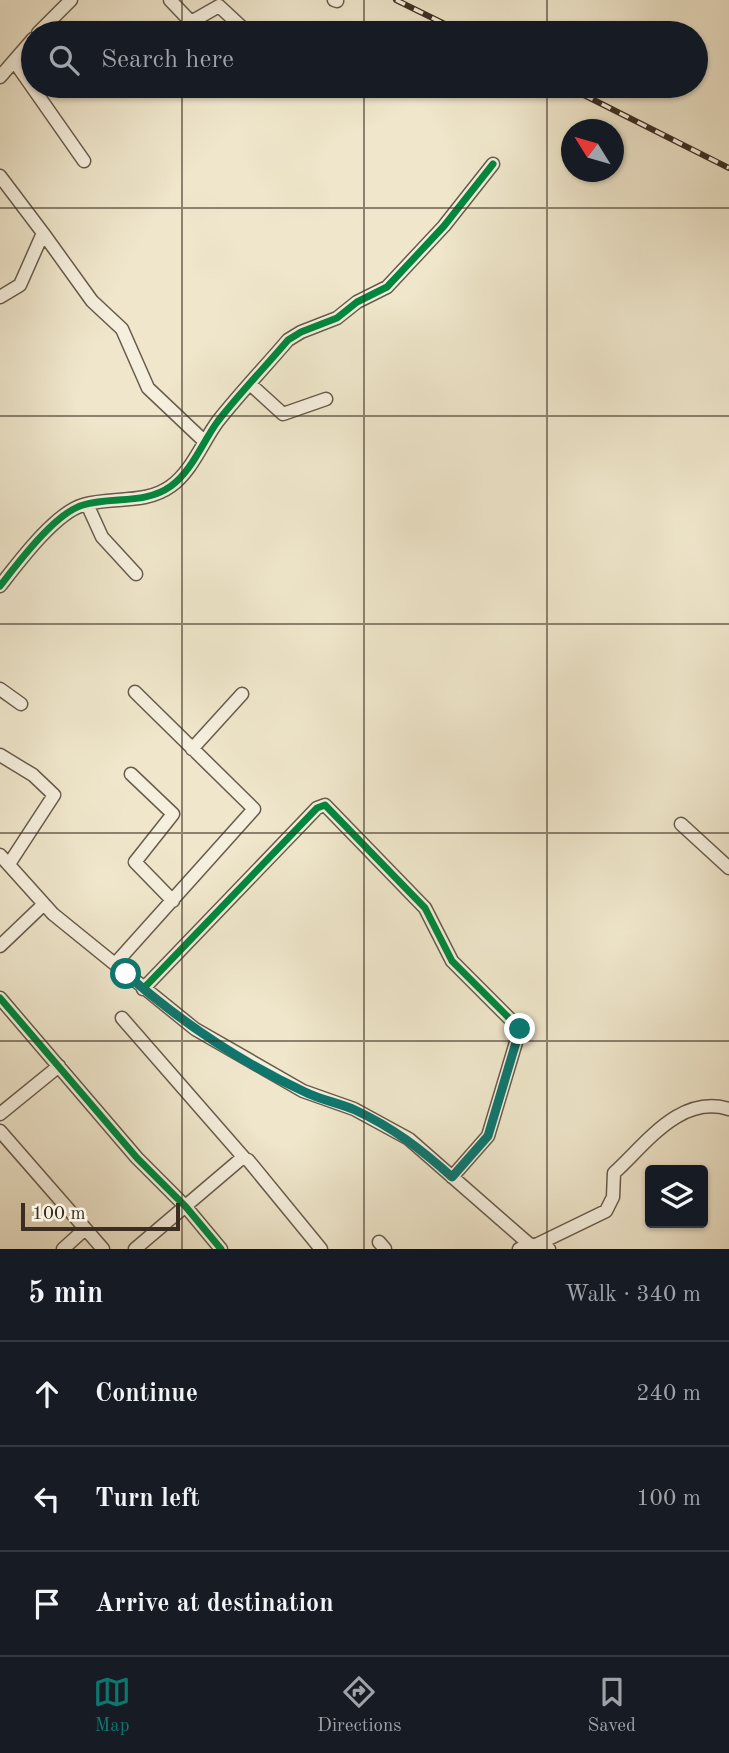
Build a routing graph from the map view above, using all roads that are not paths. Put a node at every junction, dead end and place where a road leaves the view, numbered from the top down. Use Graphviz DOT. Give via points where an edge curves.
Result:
graph roads {
  1 [pos="71,0"];
  2 [pos="170,0"];
  3 [pos="50,21"];
  4 [pos="192,21"];
  5 [pos="195,21"];
  6 [pos="235,21"];
  7 [pos="21,53"];
  8 [pos="14,61"];
  9 [pos="21,71"];
  10 [pos="0,78"];
  11 [pos="40,98"];
  12 [pos="83,161"];
  13 [pos="493,164"];
  14 [pos="0,176"];
  15 [pos="43,233"];
  16 [pos="0,297"];
  17 [pos="250,384"];
  18 [pos="326,399"];
  19 [pos="204,441"];
  20 [pos="87,504"];
  21 [pos="136,575"];
  22 [pos="0,586"];
  23 [pos="0,689"];
  24 [pos="135,692"];
  25 [pos="242,694"];
  26 [pos="21,704"];
  27 [pos="192,749"];
  28 [pos="0,755"];
  29 [pos="131,774"];
  30 [pos="681,824"];
  31 [pos="5,860"];
  32 [pos="729,868"];
  33 [pos="173,901"];
  34 [pos="44,904"];
  35 [pos="0,946"];
  36 [pos="114,964"];
  37 [pos="143,989"];
  38 [pos="0,998"];
  39 [pos="122,1018"];
  40 [pos="59,1066"];
  41 [pos="729,1109"];
  42 [pos="0,1114"];
  43 [pos="0,1131"];
  44 [pos="245,1158"];
  45 [pos="452,1177"];
  46 [pos="186,1207"];
  47 [pos="85,1229"];
  48 [pos="528,1246"];
  49 [pos="63,1249"];
  50 [pos="103,1249"];
  51 [pos="135,1249"];
  52 [pos="221,1249"];
  53 [pos="321,1249"];
  54 [pos="550,1249"];
  1 -- 3 [label="street"];
  2 -- 4 [label="street"];
  5 -- 6 [label="street" via="219,6"];
  7 -- 8 [label="street"];
  8 -- 9 [label="street"];
  8 -- 10 [label="street"];
  11 -- 12 [label="street"];
  13 -- 17 [label="street" via="387,287 337,318 294,335"];
  14 -- 15 [label="street"];
  15 -- 16 [label="street" via="20,285"];
  15 -- 19 [label="street" via="92,301 122,328 148,388"];
  17 -- 18 [label="street" via="283,414"];
  17 -- 19 [label="street"];
  19 -- 20 [label="street" via="170,487 136,499"];
  20 -- 21 [label="street" via="96,528"];
  20 -- 22 [label="street" via="61,517"];
  23 -- 26 [label="street"];
  24 -- 27 [label="street"];
  25 -- 27 [label="street"];
  27 -- 33 [label="street" via="254,808"];
  28 -- 31 [label="street" via="33,775 54,795"];
  29 -- 33 [label="street" via="173,814 135,862"];
  30 -- 32 [label="street"];
  31 -- 34 [label="street"];
  33 -- 36 [label="street"];
  34 -- 35 [label="street"];
  34 -- 36 [label="street"];
  36 -- 37 [label="street"];
  37 -- 45 [label="street" via="195,1029 270,1073 390,1128"];
  37 -- 45 [label="street" via="317,808 325,805 425,908 452,961 520,1029 488,1136"];
  38 -- 40 [label="street"];
  39 -- 44 [label="street"];
  40 -- 42 [label="street"];
  40 -- 46 [label="street" via="137,1158"];
  41 -- 48 [label="street" via="704,1105 684,1111 614,1173 613,1197 606,1211"];
  43 -- 47 [label="street"];
  44 -- 46 [label="street" via="237,1160"];
  44 -- 53 [label="street"];
  45 -- 48 [label="street"];
  46 -- 51 [label="street"];
  46 -- 52 [label="street"];
  47 -- 49 [label="street"];
  47 -- 50 [label="street"];
  48 -- 54 [label="street"];
}
